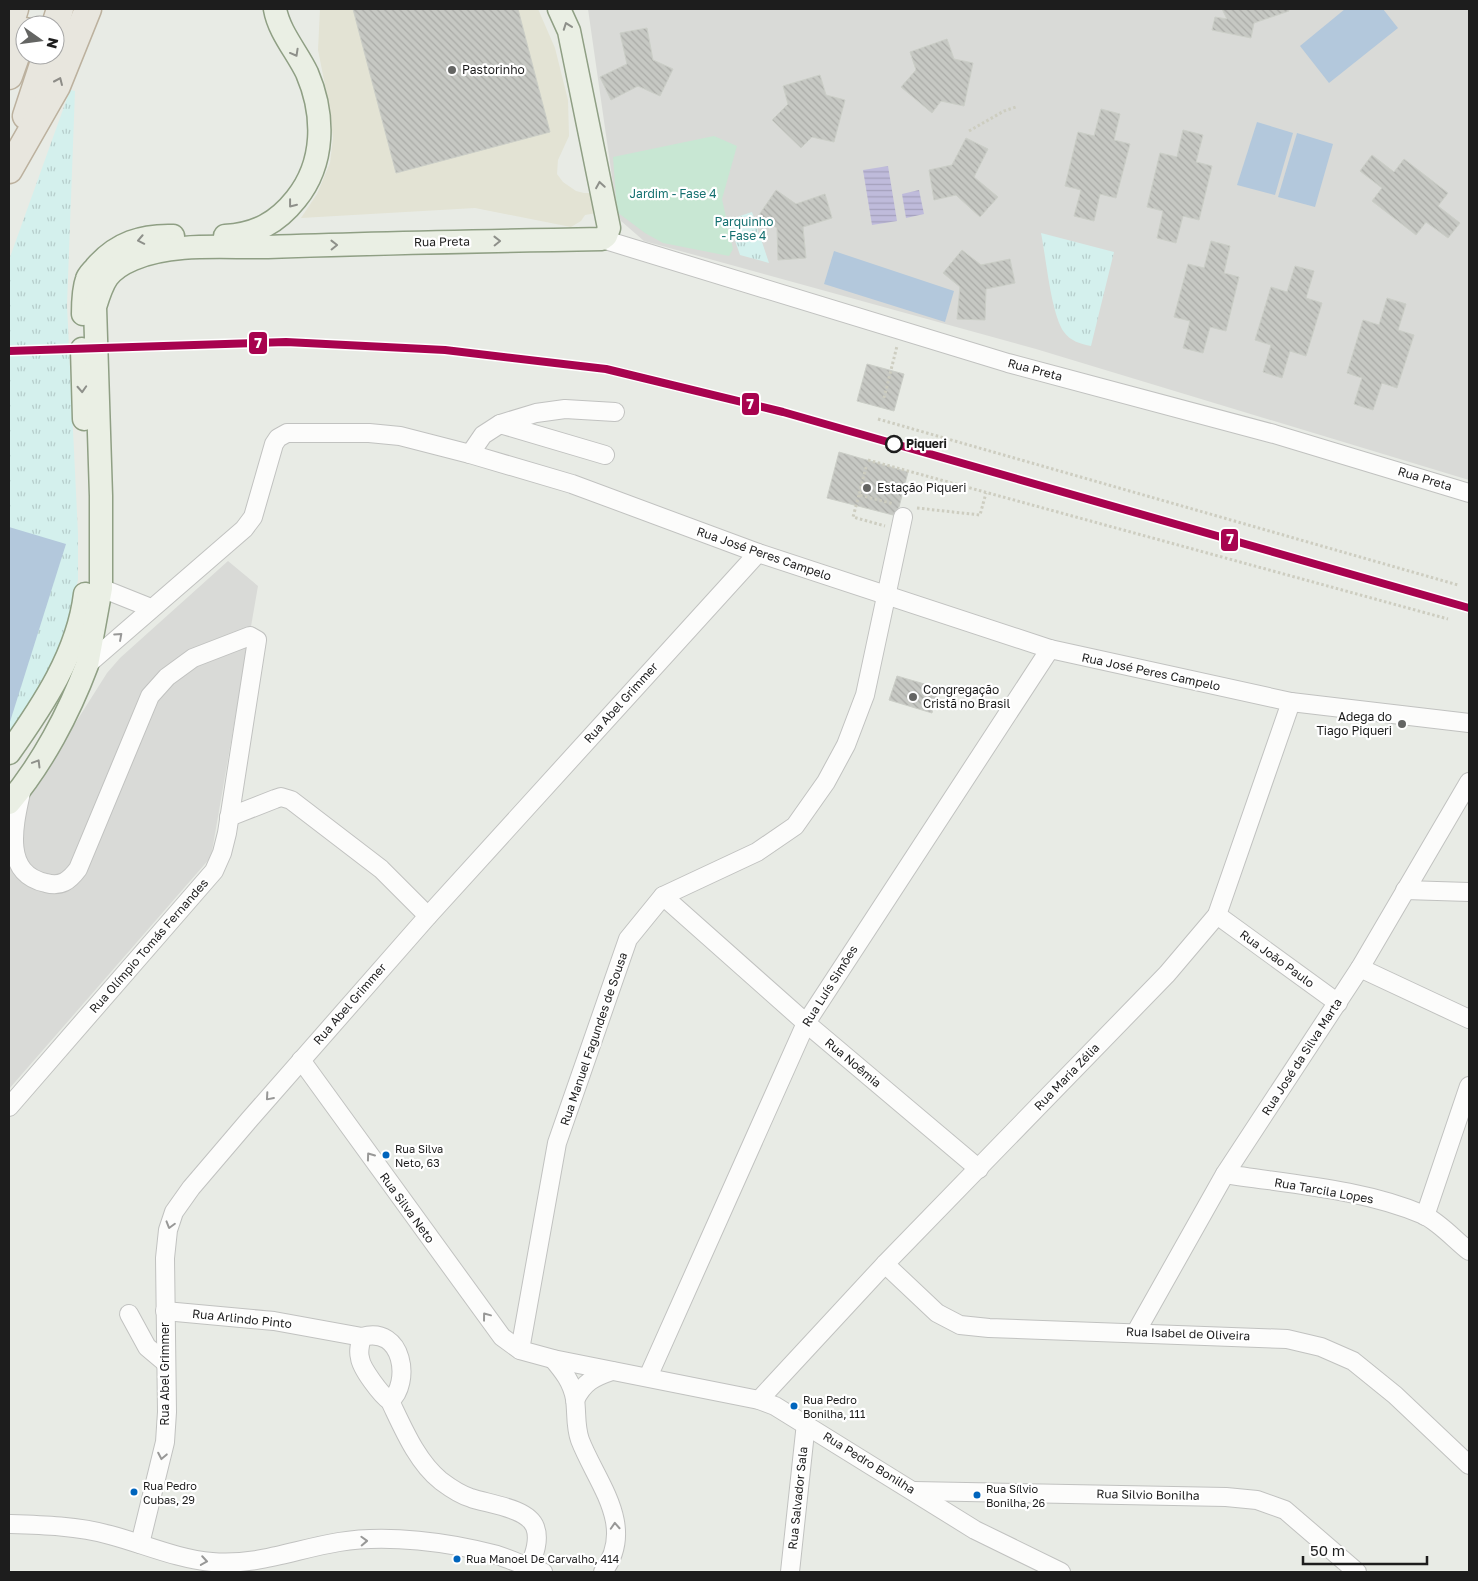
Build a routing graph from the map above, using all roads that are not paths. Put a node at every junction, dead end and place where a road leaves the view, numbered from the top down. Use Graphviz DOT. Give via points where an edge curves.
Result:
graph roads {
  1 [pos="15,9"];
  2 [pos="88,9"];
  3 [pos="275,9"];
  4 [pos="560,9"];
  5 [pos="9,28"];
  6 [pos="15,59"];
  7 [pos="43,65"];
  8 [pos="9,76"];
  9 [pos="9,169"];
  10 [pos="605,233"];
  11 [pos="271,240"];
  12 [pos="615,412"];
  13 [pos="500,424"];
  14 [pos="470,454"];
  15 [pos="605,455"];
  16 [pos="1469,493"];
  17 [pos="903,518"];
  18 [pos="758,553"];
  19 [pos="101,588"];
  20 [pos="886,596"];
  21 [pos="151,608"];
  22 [pos="1050,650"];
  23 [pos="87,665"];
  24 [pos="1291,702"];
  25 [pos="1469,723"];
  26 [pos="9,752"];
  27 [pos="1469,782"];
  28 [pos="15,796"];
  29 [pos="229,816"];
  30 [pos="1405,890"];
  31 [pos="1469,892"];
  32 [pos="662,896"];
  33 [pos="1217,915"];
  34 [pos="428,916"];
  35 [pos="1360,968"];
  36 [pos="1338,1003"];
  37 [pos="1469,1020"];
  38 [pos="806,1023"];
  39 [pos="301,1060"];
  40 [pos="1469,1086"];
  41 [pos="9,1107"];
  42 [pos="979,1170"];
  43 [pos="1225,1174"];
  44 [pos="1425,1216"];
  45 [pos="1469,1250"];
  46 [pos="885,1264"];
  47 [pos="165,1311"];
  48 [pos="129,1314"];
  49 [pos="1136,1332"];
  50 [pos="362,1337"];
  51 [pos="520,1350"];
  52 [pos="553,1359"];
  53 [pos="166,1363"];
  54 [pos="613,1371"];
  55 [pos="648,1378"];
  56 [pos="575,1400"];
  57 [pos="759,1400"];
  58 [pos="390,1401"];
  59 [pos="806,1424"];
  60 [pos="1469,1465"];
  61 [pos="914,1490"];
  62 [pos="9,1524"];
  63 [pos="140,1544"];
  64 [pos="267,1560"];
  65 [pos="180,1564"];
  66 [pos="536,1570"];
  67 [pos="254,1572"];
  68 [pos="603,1572"];
  69 [pos="790,1572"];
  70 [pos="1061,1572"];
  71 [pos="1357,1572"];
  1 -- 5 [label="highway"];
  9 -- 2 [label="highway, one-way" via="57,86"];
  3 -- 11 [label="main road, one-way" via="307,74 318,111 320,141 315,165"];
  10 -- 4 [label="main road, one-way" via="571,43"];
  6 -- 8 [label="highway"];
  7 -- 9 [label="highway"];
  11 -- 10 [label="main road, Rua Preta, one-way"];
  10 -- 16 [label="street, Rua Preta" via="629,246 1008,363 1274,434"];
  11 -- 19 [label="main road, Rua Preta" via="156,252 112,270 103,283 95,307"];
  11 -- 26 [label="main road, one-way" via="251,233 161,236 128,242 117,246 87,278 83,300 82,383 89,498 85,596 67,655 46,700"];
  12 -- 13 [label="street" via="565,409 536,413"];
  13 -- 14 [label="street" via="483,435"];
  13 -- 15 [label="street"];
  14 -- 18 [label="street, Rua José Peres Campelo" via="572,484"];
  14 -- 21 [label="street, Rua José Peres Campelo" via="400,436 287,433 274,444 253,517 244,529"];
  17 -- 20 [label="street, Rua Manuel Fagundes de Sousa"];
  18 -- 20 [label="street, Rua José Peres Campelo"];
  18 -- 34 [label="street, Rua Abel Grimmer"];
  19 -- 21 [label="street"];
  19 -- 23 [label="main road, Rua Preta"];
  20 -- 22 [label="street, Rua José Peres Campelo"];
  20 -- 32 [label="street, Rua Manuel Fagundes de Sousa" via="865,695 846,745 826,782 795,826 757,852"];
  23 -- 21 [label="street, Rua José Peres Campelo, one-way"];
  22 -- 24 [label="street, Rua José Peres Campelo"];
  22 -- 38 [label="street, Rua Luís Simões"];
  28 -- 23 [label="main road, Rua Preta, one-way" via="57,730"];
  24 -- 25 [label="street, Rua José Peres Campelo"];
  24 -- 33 [label="street, Rua Maria Zélia"];
  27 -- 30 [label="street, Rua José da Silva Marta"];
  28 -- 29 [label="street, Rua Olímpio Tomás Fernandes" via="13,831 20,867 27,876 41,882 61,884 70,880 78,869 150,696 193,658 250,636 257,640"];
  29 -- 34 [label="street" via="275,799 291,800 381,869"];
  29 -- 41 [label="street, Rua Olímpio Tomás Fernandes" via="222,853 214,871"];
  30 -- 31 [label="street"];
  30 -- 35 [label="street, Rua José da Silva Marta"];
  32 -- 38 [label="street, Rua Noêmia"];
  32 -- 51 [label="street, Rua Manuel Fagundes de Sousa" via="628,939 558,1143"];
  33 -- 36 [label="street, Rua João Paulo"];
  33 -- 42 [label="street, Rua Maria Zélia" via="1167,974"];
  34 -- 39 [label="street, Rua Abel Grimmer"];
  35 -- 36 [label="street, Rua José da Silva Marta"];
  35 -- 37 [label="street"];
  36 -- 43 [label="street, Rua José da Silva Marta"];
  38 -- 42 [label="street, Rua Noêmia"];
  38 -- 55 [label="street, Rua Luís Simões"];
  39 -- 47 [label="street, Rua Abel Grimmer, one-way" via="174,1212 165,1258"];
  51 -- 39 [label="street, Rua Silva Neto, one-way" via="502,1337 491,1323"];
  40 -- 44 [label="street"];
  42 -- 46 [label="street, Rua Maria Zélia"];
  43 -- 44 [label="street, Rua Tarcila Lopes" via="1359,1195"];
  43 -- 49 [label="street, Rua José da Silva Marta"];
  44 -- 45 [label="street, Rua Tarcila Lopes"];
  46 -- 49 [label="street, Rua Isabel de Oliveira" via="937,1313 960,1325"];
  46 -- 57 [label="street, Rua Maria Zélia"];
  47 -- 50 [label="street, Rua Arlindo Pinto" via="319,1328"];
  47 -- 53 [label="street, Rua Abel Grimmer"];
  48 -- 53 [label="street" via="147,1347"];
  49 -- 60 [label="street, Rua Isabel de Oliveira" via="1287,1339 1321,1347 1353,1361 1395,1395"];
  50 -- 58 [label="street" via="361,1363 382,1395"];
  50 -- 58 [label="street, Rua Arlindo Pinto" via="383,1338 398,1349 399,1379 396,1393"];
  51 -- 52 [label="street, Rua Pedro Bonilha"];
  52 -- 54 [label="street, Rua Pedro Bonilha"];
  52 -- 56 [label="street" via="569,1381"];
  53 -- 63 [label="street, Rua Abel Grimmer, one-way" via="165,1442"];
  54 -- 55 [label="street, Rua Pedro Bonilha"];
  54 -- 56 [label="street" via="586,1383"];
  55 -- 57 [label="street, Rua Pedro Bonilha"];
  68 -- 56 [label="street, one-way" via="610,1561 615,1540 614,1518 608,1496 580,1440"];
  57 -- 59 [label="street, Rua Pedro Bonilha"];
  58 -- 66 [label="street" via="421,1458 440,1480 469,1498 516,1511 529,1518 535,1526 537,1538"];
  59 -- 61 [label="street, Rua Pedro Bonilha"];
  59 -- 69 [label="street, Rua Salvador Sala"];
  61 -- 70 [label="street, Rua Pedro Bonilha" via="976,1530"];
  61 -- 71 [label="street, Rua Silvio Bonilha" via="1257,1500 1285,1510"];
  62 -- 63 [label="street" via="78,1528"];
  63 -- 65 [label="street"];
  65 -- 64 [label="street, one-way"];
  64 -- 66 [label="street, one-way" via="340,1542 398,1539 454,1546"];
  64 -- 67 [label="street"];
}
